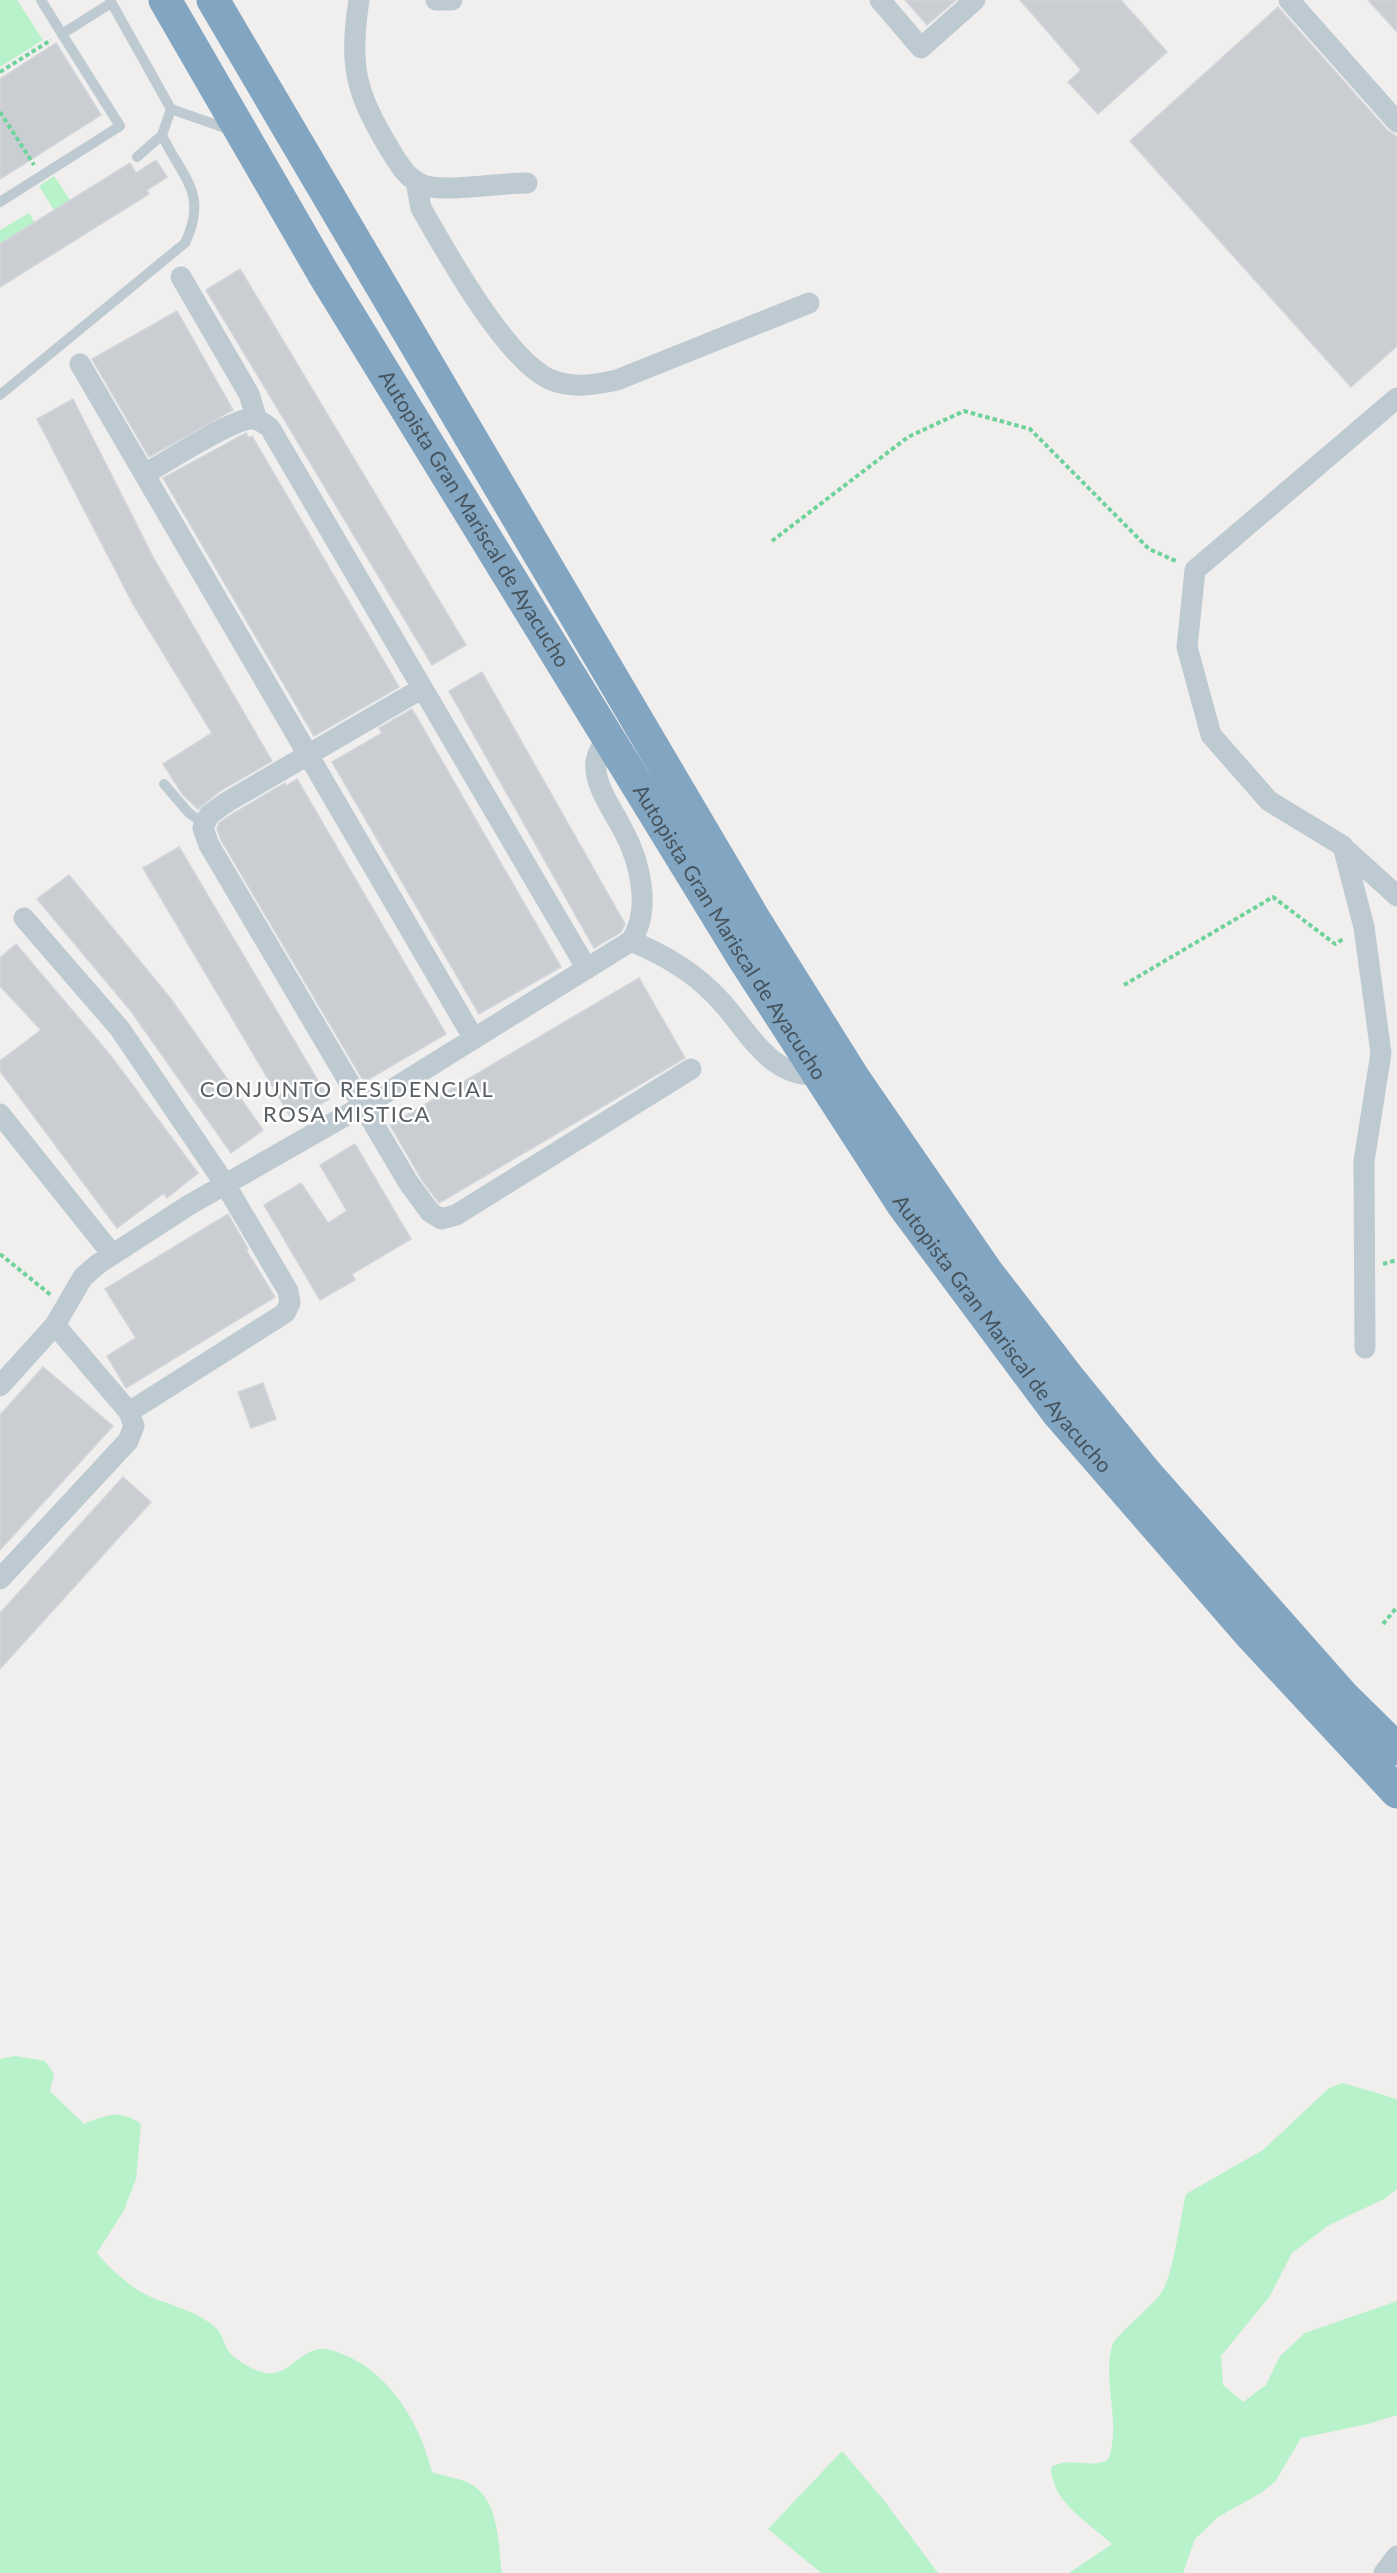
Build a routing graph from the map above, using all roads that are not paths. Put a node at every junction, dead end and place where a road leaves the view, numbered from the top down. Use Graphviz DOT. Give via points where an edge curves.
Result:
graph roads {
  1 [pos="41,0"];
  2 [pos="165,0"];
  3 [pos="213,0"];
  4 [pos="359,0"];
  5 [pos="436,0"];
  6 [pos="452,0"];
  7 [pos="879,0"];
  8 [pos="975,0"];
  9 [pos="1289,0"];
  10 [pos="111,2"];
  11 [pos="62,34"];
  12 [pos="171,109"];
  13 [pos="1397,122"];
  14 [pos="241,133"];
  15 [pos="162,135"];
  16 [pos="137,157"];
  17 [pos="416,182"];
  18 [pos="526,183"];
  19 [pos="0,202"];
  20 [pos="181,277"];
  21 [pos="809,303"];
  22 [pos="80,364"];
  23 [pos="0,395"];
  24 [pos="1397,398"];
  25 [pos="256,420"];
  26 [pos="144,474"];
  27 [pos="420,689"];
  28 [pos="610,737"];
  29 [pos="307,756"];
  30 [pos="164,784"];
  31 [pos="204,824"];
  32 [pos="1342,846"];
  33 [pos="1397,896"];
  34 [pos="24,918"];
  35 [pos="631,941"];
  36 [pos="587,969"];
  37 [pos="474,1039"];
  38 [pos="692,1069"];
  39 [pos="819,1075"];
  40 [pos="364,1105"];
  41 [pos="0,1114"];
  42 [pos="225,1184"];
  43 [pos="112,1254"];
  44 [pos="56,1325"];
  45 [pos="1365,1348"];
  46 [pos="0,1386"];
  47 [pos="129,1413"];
  48 [pos="0,1579"];
  49 [pos="1397,1749"];
  50 [pos="1397,1792"];
  51 [pos="1397,2556"];
  52 [pos="1384,2573"];
  1 -- 11 [label="lane"];
  2 -- 14 [label="highway, Autopista Gran Mariscal de Ayacucho"];
  3 -- 49 [label="highway, Autopista Gran Mariscal de Ayacucho" via="750,912 853,1077 987,1272 1071,1382 1343,1696"];
  4 -- 17 [label="street" via="354,56 358,88 402,169"];
  5 -- 6 [label="street"];
  7 -- 8 [label="street" via="921,48"];
  9 -- 13 [label="street"];
  10 -- 11 [label="lane"];
  10 -- 12 [label="lane"];
  11 -- 19 [label="lane" via="120,126"];
  12 -- 14 [label="lane"];
  12 -- 15 [label="lane"];
  14 -- 28 [label="highway, Autopista Gran Mariscal de Ayacucho" via="323,273"];
  15 -- 16 [label="lane"];
  15 -- 23 [label="lane" via="193,191 194,223 185,243"];
  17 -- 18 [label="street" via="445,188"];
  17 -- 21 [label="street" via="421,208 506,340 539,372 560,382 589,386 617,380"];
  20 -- 25 [label="street" via="249,394"];
  22 -- 26 [label="street"];
  24 -- 32 [label="street" via="1195,570 1187,647 1211,735 1269,801"];
  25 -- 26 [label="street" via="231,426"];
  25 -- 27 [label="street" via="275,434"];
  26 -- 29 [label="street"];
  27 -- 29 [label="street"];
  27 -- 36 [label="street"];
  28 -- 35 [label="street" via="598,754 596,768 637,867 642,921"];
  28 -- 39 [label="highway, Autopista Gran Mariscal de Ayacucho"];
  29 -- 31 [label="street" via="218,808"];
  29 -- 37 [label="street"];
  30 -- 31 [label="lane"];
  31 -- 40 [label="street" via="209,845"];
  32 -- 33 [label="street"];
  32 -- 45 [label="street" via="1364,927 1381,1053 1364,1161"];
  34 -- 42 [label="street" via="120,1029"];
  35 -- 36 [label="street"];
  35 -- 39 [label="street" via="664,956 711,990 776,1065 797,1074"];
  36 -- 37 [label="street"];
  37 -- 40 [label="street"];
  38 -- 40 [label="street" via="448,1219 435,1216 425,1207"];
  39 -- 50 [label="highway, Autopista Gran Mariscal de Ayacucho" via="903,1205 1057,1412 1249,1633"];
  40 -- 42 [label="street"];
  41 -- 43 [label="street"];
  42 -- 43 [label="street"];
  42 -- 47 [label="street" via="288,1291 287,1310"];
  43 -- 44 [label="street" via="83,1277"];
  44 -- 46 [label="street"];
  44 -- 47 [label="street"];
  47 -- 48 [label="street" via="134,1426 128,1441"];
  51 -- 52 [label="street"];
}
